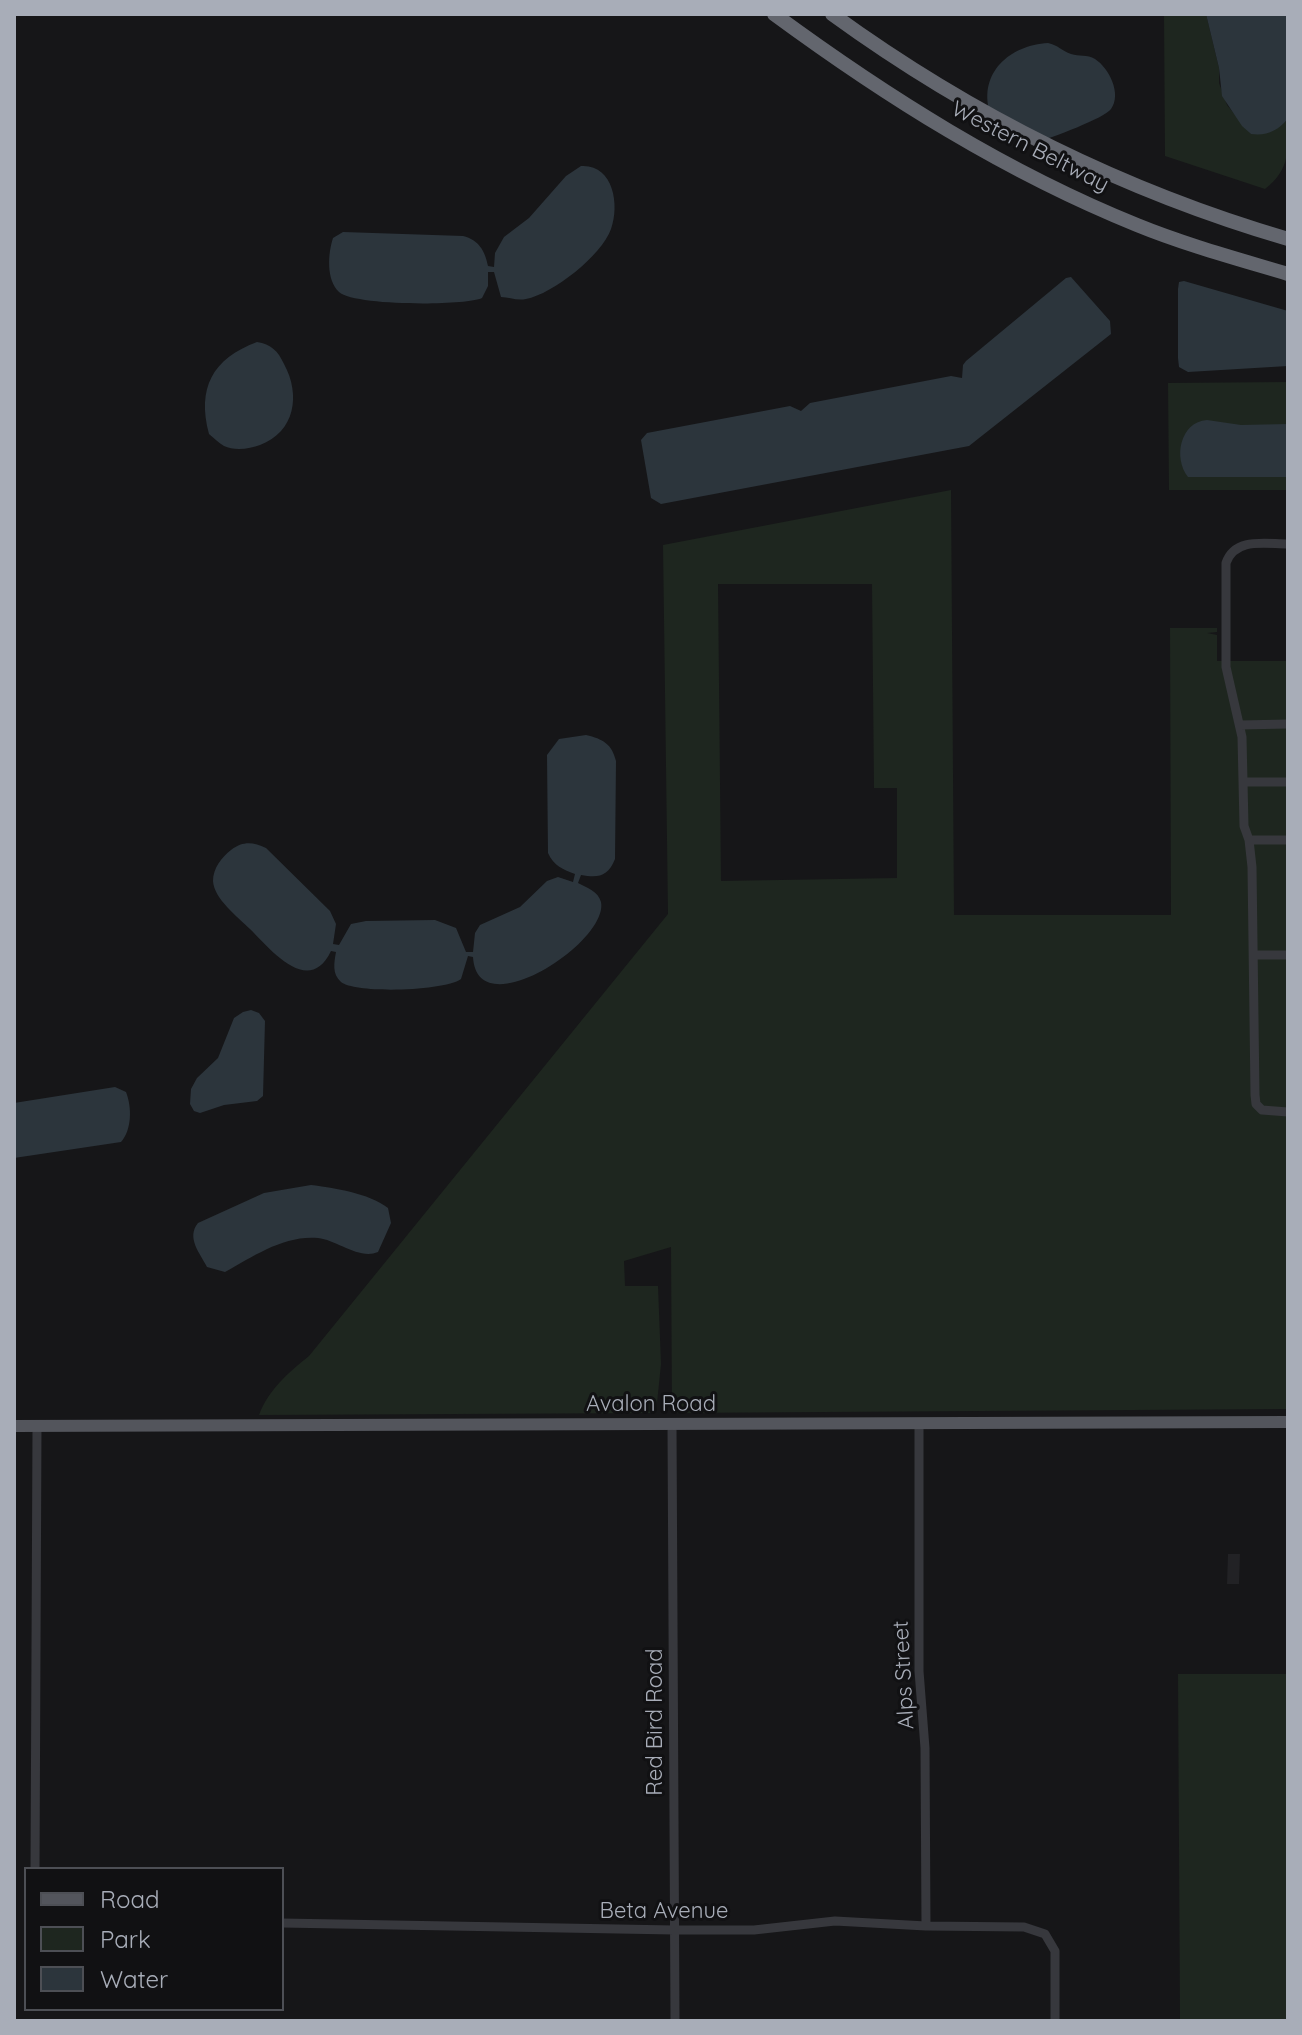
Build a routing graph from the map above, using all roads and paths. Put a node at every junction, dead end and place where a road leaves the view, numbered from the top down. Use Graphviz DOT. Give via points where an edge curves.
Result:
graph roads {
  1 [pos="774,14"];
  2 [pos="832,14"];
  3 [pos="1288,239"];
  4 [pos="1288,274"];
  5 [pos="1288,544"];
  6 [pos="1288,724"];
  7 [pos="1240,725"];
  8 [pos="1243,782"];
  9 [pos="1288,782"];
  10 [pos="1249,840"];
  11 [pos="1288,840"];
  12 [pos="1255,955"];
  13 [pos="1288,955"];
  14 [pos="1288,1112"];
  15 [pos="1288,1422"];
  16 [pos="919,1423"];
  17 [pos="672,1424"];
  18 [pos="14,1426"];
  19 [pos="37,1426"];
  20 [pos="35,1867"];
  21 [pos="284,1923"];
  22 [pos="926,1926"];
  23 [pos="674,1930"];
  24 [pos="675,2021"];
  25 [pos="1055,2021"];
  1 -- 4 [label="highway, Western Beltway" via="867,82 1035,177 1137,225"];
  2 -- 3 [label="highway, Western Beltway" via="962,100 1066,155 1207,214"];
  5 -- 7 [label="street" via="1244,544 1226,563 1226,667"];
  6 -- 7 [label="street"];
  7 -- 8 [label="street"];
  8 -- 9 [label="street"];
  8 -- 10 [label="street"];
  10 -- 11 [label="street"];
  10 -- 12 [label="street"];
  12 -- 13 [label="street"];
  12 -- 14 [label="street" via="1256,1104 1268,1112"];
  15 -- 16 [label="main road, Avalon Road"];
  16 -- 17 [label="main road, Avalon Road"];
  16 -- 22 [label="street, Alps Street"];
  17 -- 19 [label="main road, Avalon Road"];
  17 -- 23 [label="street, Red Bird Road"];
  18 -- 19 [label="main road, Avalon Road"];
  19 -- 20 [label="street"];
  21 -- 23 [label="street, Beta Avenue"];
  22 -- 23 [label="street, Beta Avenue" via="835,1921 754,1930"];
  22 -- 25 [label="street, Beta Avenue" via="1024,1927 1045,1934 1055,1951"];
  23 -- 24 [label="street, Red Bird Road"];
}
